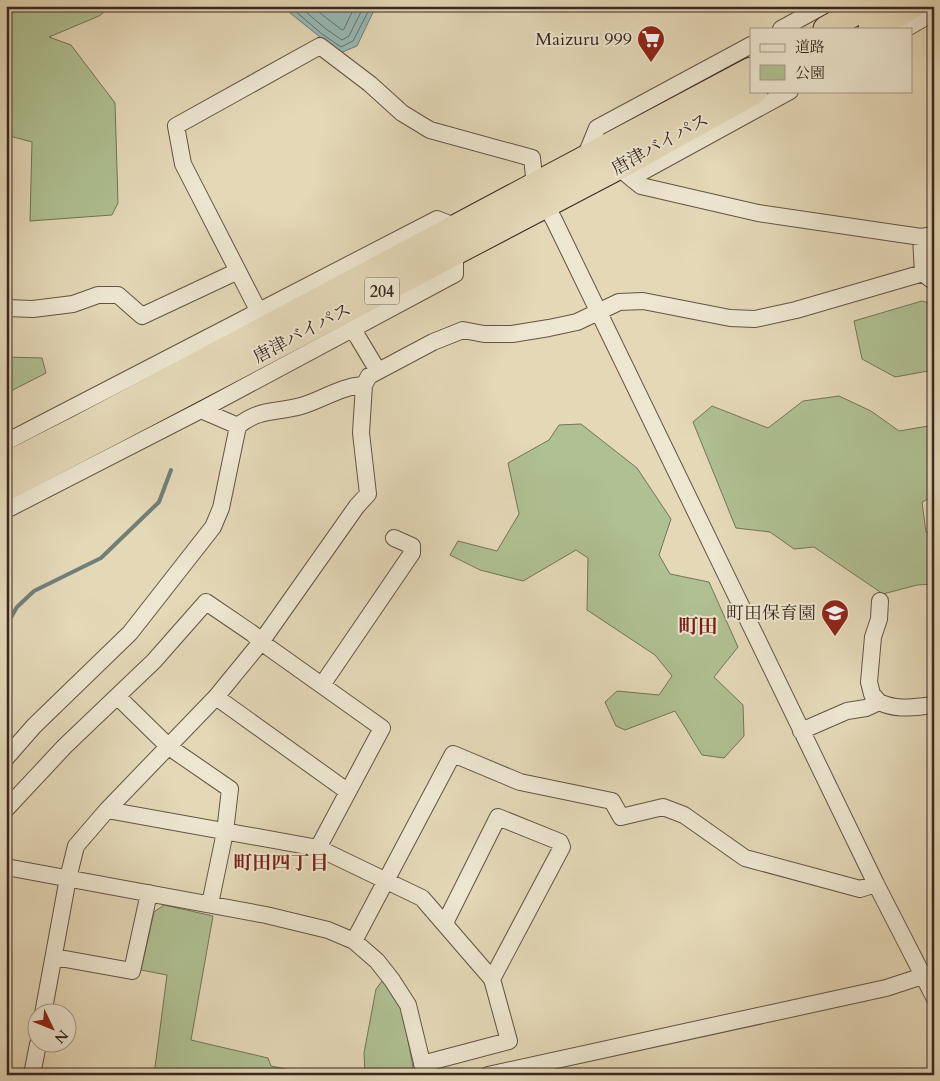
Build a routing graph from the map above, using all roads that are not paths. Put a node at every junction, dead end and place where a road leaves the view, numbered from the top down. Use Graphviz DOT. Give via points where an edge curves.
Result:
graph roads {
  1 [pos="823,6"];
  2 [pos="867,6"];
  3 [pos="912,6"];
  4 [pos="926,6"];
  5 [pos="784,28"];
  6 [pos="828,28"];
  7 [pos="873,28"];
  8 [pos="907,28"];
  9 [pos="750,46"];
  10 [pos="750,71"];
  11 [pos="753,92"];
  12 [pos="788,92"];
  13 [pos="584,160"];
  14 [pos="624,173"];
  15 [pos="540,195"];
  16 [pos="927,236"];
  17 [pos="238,271"];
  18 [pos="928,277"];
  19 [pos="289,306"];
  20 [pos="6,308"];
  21 [pos="258,312"];
  22 [pos="598,312"];
  23 [pos="344,327"];
  24 [pos="378,371"];
  25 [pos="364,385"];
  26 [pos="201,410"];
  27 [pos="238,426"];
  28 [pos="83,437"];
  29 [pos="6,442"];
  30 [pos="6,465"];
  31 [pos="6,488"];
  32 [pos="6,510"];
  33 [pos="394,538"];
  34 [pos="880,601"];
  35 [pos="261,642"];
  36 [pos="322,685"];
  37 [pos="118,697"];
  38 [pos="216,697"];
  39 [pos="879,702"];
  40 [pos="934,704"];
  41 [pos="801,731"];
  42 [pos="169,747"];
  43 [pos="6,758"];
  44 [pos="347,791"];
  45 [pos="6,809"];
  46 [pos="107,810"];
  47 [pos="225,832"];
  48 [pos="318,848"];
  49 [pos="6,868"];
  50 [pos="68,878"];
  51 [pos="386,880"];
  52 [pos="876,884"];
  53 [pos="148,893"];
  54 [pos="210,904"];
  55 [pos="445,924"];
  56 [pos="354,941"];
  57 [pos="54,957"];
  58 [pos="929,974"];
  59 [pos="492,979"];
  60 [pos="934,997"];
  61 [pos="45,1004"];
  62 [pos="36,1054"];
  63 [pos="423,1069"];
  64 [pos="32,1075"];
  65 [pos="488,1075"];
  1 -- 5 [label="street"];
  2 -- 6 [label="highway"];
  3 -- 7 [label="highway"];
  4 -- 8 [label="street" via="924,18"];
  9 -- 13 [label="street" via="597,128"];
  10 -- 13 [label="highway, 唐津バイパス / 204"];
  11 -- 14 [label="highway, 唐津バイパス / 204"];
  12 -- 14 [label="street"];
  13 -- 15 [label="highway, 唐津バイパス / 204"];
  14 -- 15 [label="highway, 唐津バイパス / 204"];
  14 -- 16 [label="street" via="641,186 758,213"];
  15 -- 17 [label="street" via="532,158 430,130 402,113 320,46 176,126 183,164"];
  15 -- 19 [label="highway, 唐津バイパス / 204" via="457,227"];
  15 -- 22 [label="street"];
  15 -- 23 [label="highway, 唐津バイパス / 204"];
  16 -- 18 [label="street"];
  17 -- 20 [label="street" via="142,316 118,295 98,295 73,304 33,309"];
  17 -- 21 [label="street"];
  18 -- 22 [label="street" via="755,319 643,301 619,302"];
  19 -- 21 [label="street"];
  19 -- 28 [label="highway, 唐津バイパス / 204"];
  21 -- 28 [label="street"];
  22 -- 24 [label="street" via="578,322 512,334 463,330"];
  22 -- 41 [label="street"];
  23 -- 24 [label="street" via="357,336"];
  23 -- 26 [label="street"];
  23 -- 28 [label="highway, 唐津バイパス / 204"];
  24 -- 25 [label="street" via="369,376"];
  25 -- 27 [label="street" via="352,385 301,406 258,414"];
  25 -- 35 [label="street" via="361,433 368,494"];
  26 -- 27 [label="street"];
  26 -- 28 [label="street"];
  27 -- 43 [label="street" via="221,508 213,527 130,633 34,726"];
  28 -- 29 [label="street"];
  28 -- 30 [label="highway, 唐津バイパス / 204"];
  28 -- 31 [label="highway, 唐津バイパス / 204"];
  28 -- 32 [label="street"];
  33 -- 36 [label="street" via="412,546 412,553"];
  34 -- 39 [label="street" via="879,619 872,637 869,682 872,694"];
  35 -- 36 [label="street"];
  35 -- 37 [label="street" via="206,602"];
  35 -- 38 [label="street"];
  36 -- 44 [label="street" via="382,728"];
  37 -- 42 [label="street"];
  37 -- 45 [label="street" via="65,746"];
  38 -- 42 [label="street"];
  38 -- 44 [label="street"];
  39 -- 40 [label="street" via="903,709"];
  39 -- 41 [label="street" via="847,711"];
  41 -- 52 [label="street"];
  42 -- 46 [label="street"];
  42 -- 47 [label="street" via="230,789"];
  44 -- 48 [label="street"];
  46 -- 47 [label="street"];
  46 -- 50 [label="street" via="76,846"];
  47 -- 48 [label="street"];
  47 -- 54 [label="street"];
  48 -- 51 [label="street"];
  49 -- 50 [label="street"];
  50 -- 53 [label="street"];
  50 -- 57 [label="street"];
  51 -- 52 [label="street" via="454,754 520,782 612,801 621,817 663,807 684,815 744,858 860,889"];
  51 -- 55 [label="street" via="422,898"];
  51 -- 56 [label="street"];
  52 -- 58 [label="street"];
  53 -- 54 [label="street"];
  53 -- 57 [label="street" via="132,971"];
  54 -- 56 [label="street" via="328,930"];
  55 -- 59 [label="street"];
  55 -- 59 [label="street" via="498,817 560,842 562,847"];
  56 -- 63 [label="street" via="377,961 408,1005"];
  57 -- 61 [label="street"];
  58 -- 60 [label="street"];
  58 -- 65 [label="street" via="886,988"];
  59 -- 63 [label="street" via="509,1041"];
  62 -- 64 [label="street"];
}
